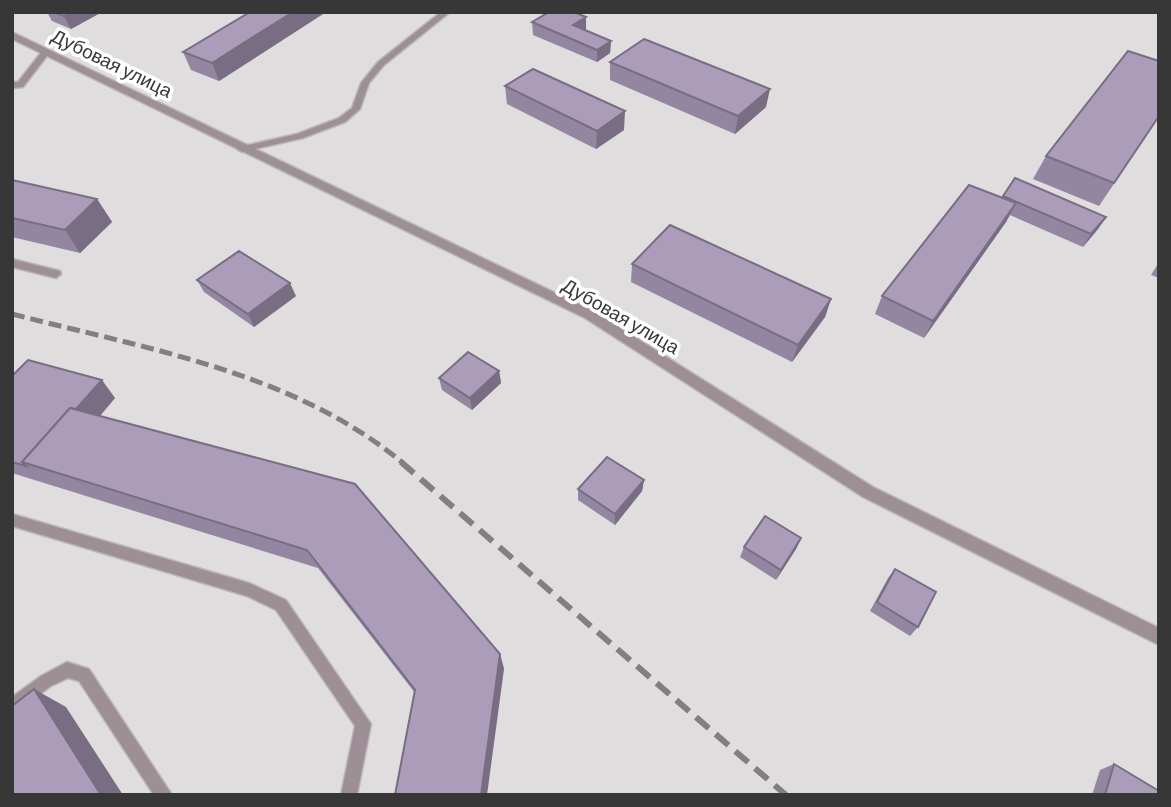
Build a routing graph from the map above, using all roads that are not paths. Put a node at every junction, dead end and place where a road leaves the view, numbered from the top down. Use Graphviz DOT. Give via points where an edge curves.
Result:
graph roads {
  1 [pos="446,12"];
  2 [pos="12,35"];
  3 [pos="46,52"];
  4 [pos="12,85"];
  5 [pos="242,149"];
  6 [pos="12,263"];
  7 [pos="56,274"];
  8 [pos="12,520"];
  9 [pos="1159,637"];
  10 [pos="12,707"];
  11 [pos="164,795"];
  12 [pos="349,795"];
  1 -- 5 [label="lane" via="385,61 365,83 354,112 312,134"];
  2 -- 3 [label="street, Дубовая улица"];
  3 -- 4 [label="lane" via="20,85"];
  3 -- 5 [label="street, Дубовая улица"];
  5 -- 9 [label="street, Дубовая улица" via="590,316 868,492"];
  6 -- 7 [label="lane"];
  8 -- 12 [label="lane" via="249,590 281,606 363,724"];
  10 -- 11 [label="lane" via="67,670 84,674"];
}
